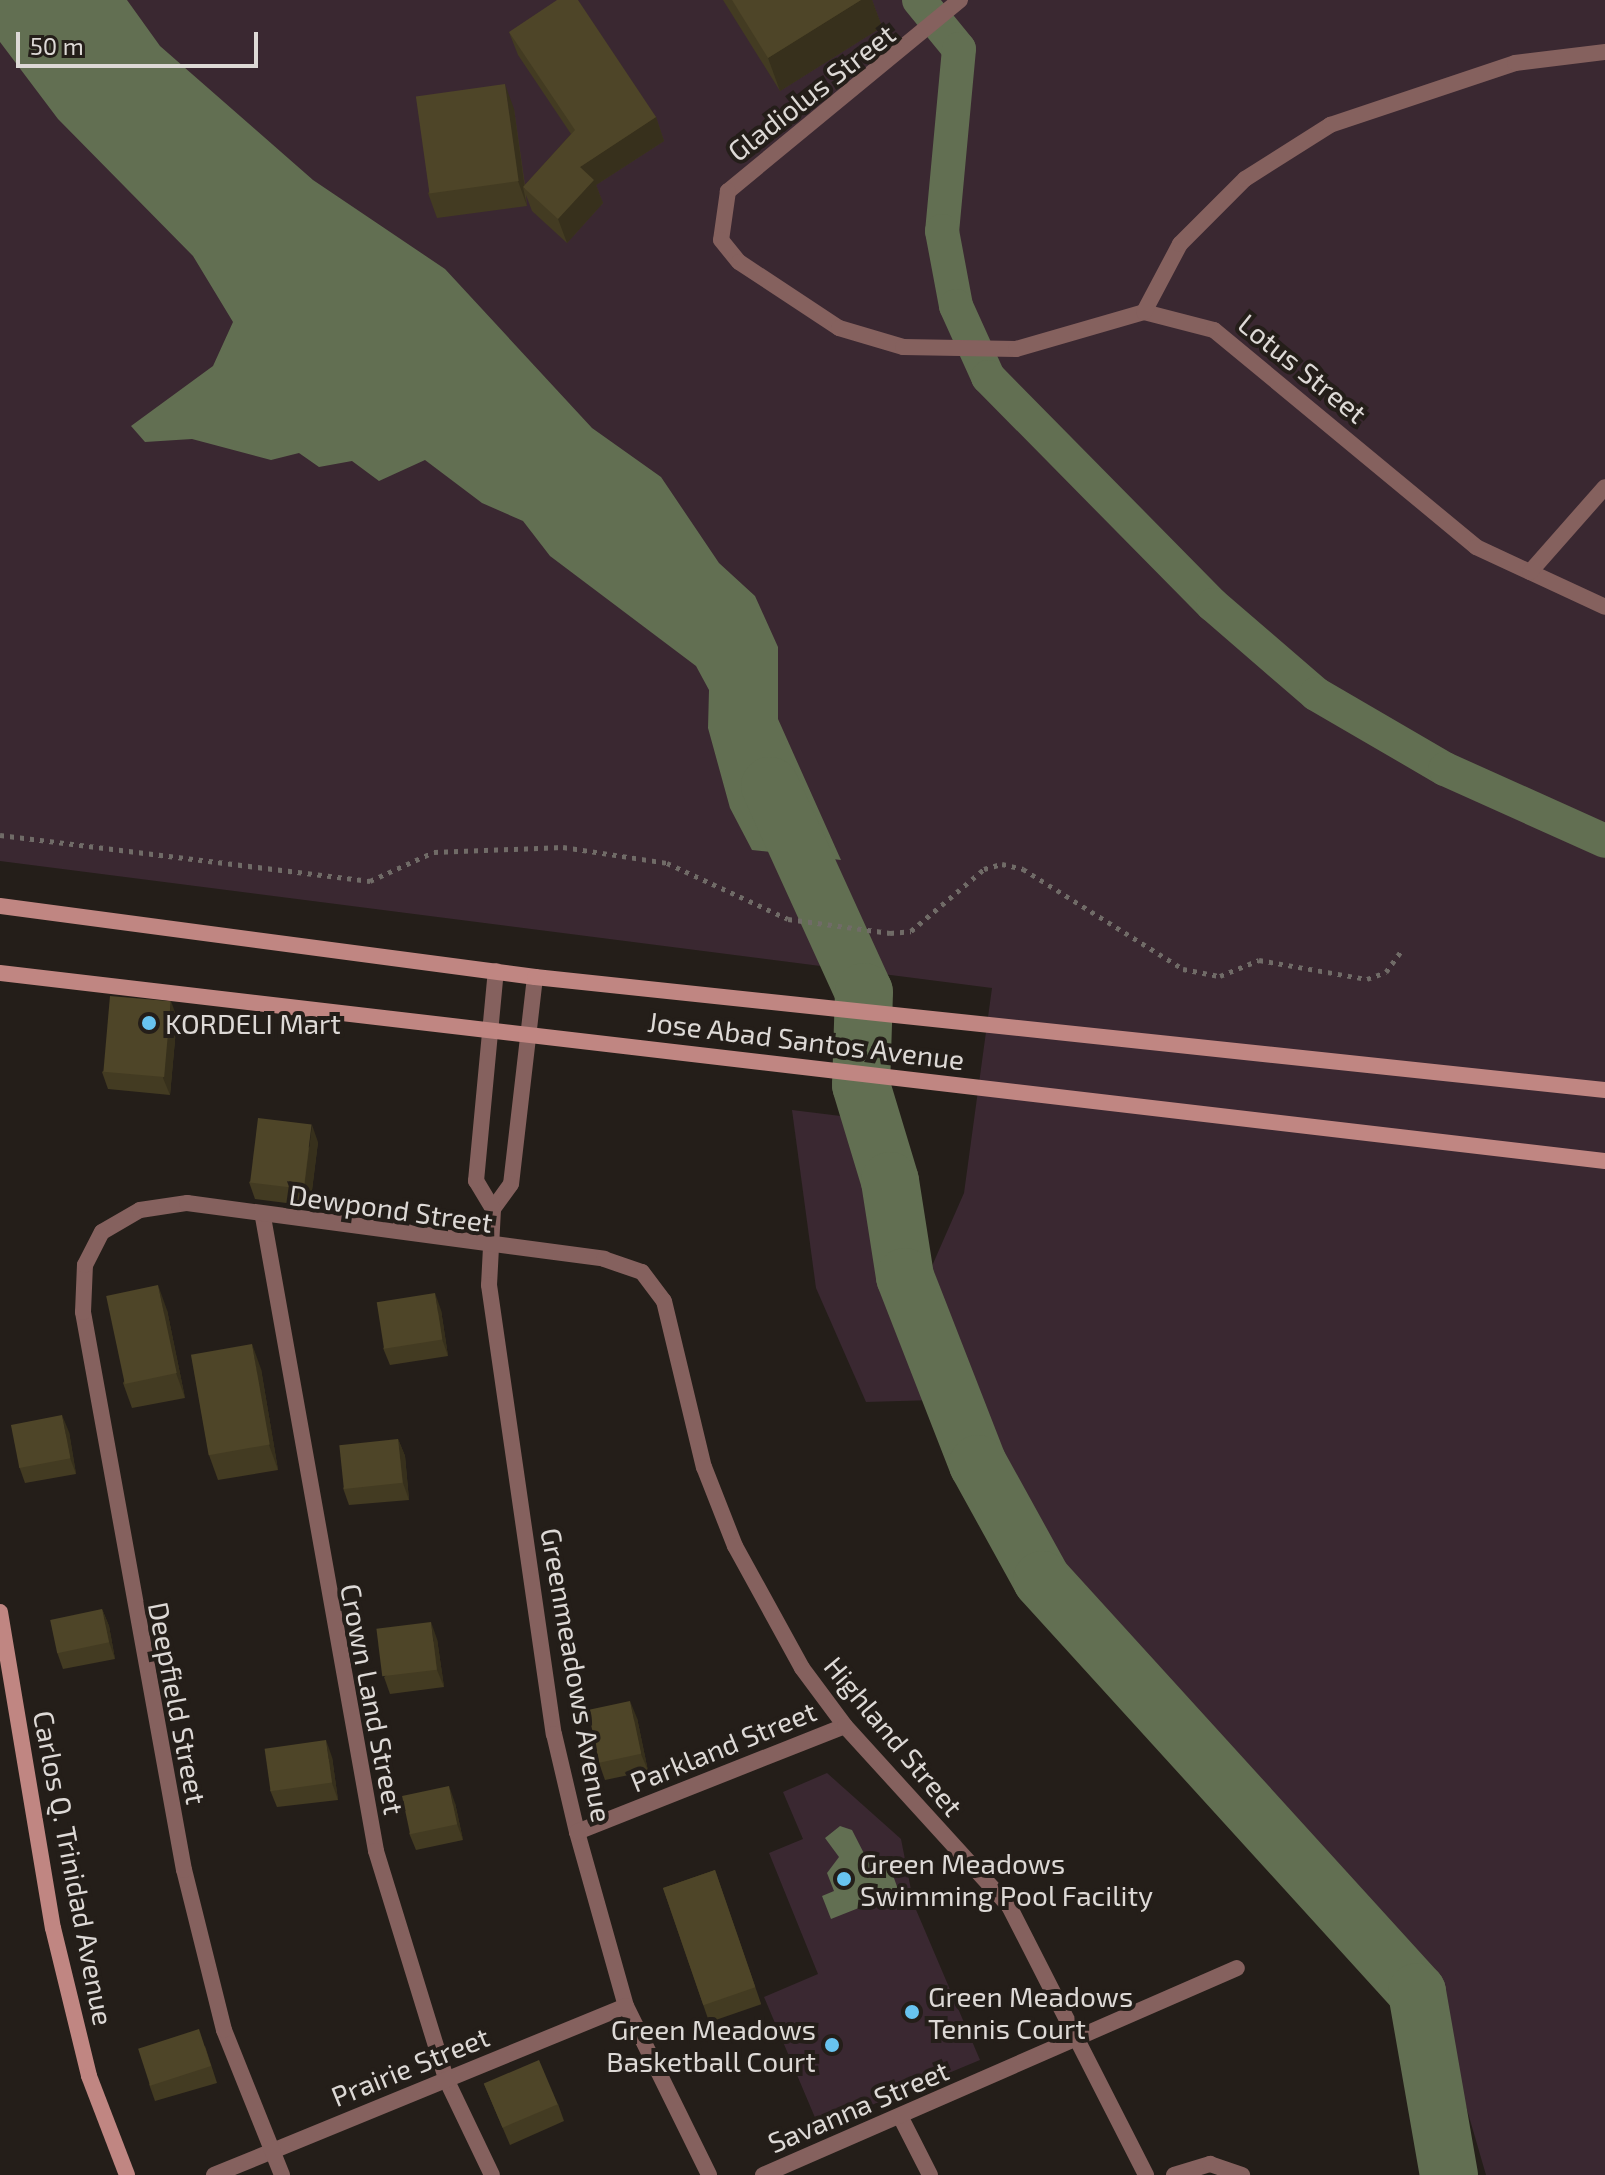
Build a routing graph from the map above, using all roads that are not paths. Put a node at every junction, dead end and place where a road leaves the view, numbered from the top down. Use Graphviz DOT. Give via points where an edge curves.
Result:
graph roads {
  1 [pos="959,1"];
  2 [pos="1605,52"];
  3 [pos="1144,312"];
  4 [pos="1605,487"];
  5 [pos="1530,572"];
  6 [pos="1605,607"];
  7 [pos="0,906"];
  8 [pos="496,971"];
  9 [pos="0,973"];
  10 [pos="535,977"];
  11 [pos="493,1032"];
  12 [pos="528,1035"];
  13 [pos="1605,1090"];
  14 [pos="1605,1161"];
  15 [pos="493,1209"];
  16 [pos="263,1217"];
  17 [pos="102,1232"];
  18 [pos="489,1247"];
  19 [pos="664,1301"];
  20 [pos="0,1612"];
  21 [pos="845,1726"];
  22 [pos="577,1832"];
  23 [pos="1237,1968"];
  24 [pos="626,2006"];
  25 [pos="1076,2040"];
  26 [pos="446,2079"];
  27 [pos="900,2116"];
  28 [pos="270,2151"];
  29 [pos="127,2175"];
  30 [pos="214,2175"];
  31 [pos="282,2175"];
  32 [pos="492,2175"];
  33 [pos="709,2175"];
  34 [pos="763,2175"];
  35 [pos="930,2175"];
  36 [pos="1146,2175"];
  37 [pos="1174,2175"];
  38 [pos="1242,2175"];
  1 -- 3 [label="street, Gladiolus Street" via="918,40 728,191 721,240 739,262 839,328 903,347 1016,349"];
  2 -- 3 [label="street" via="1515,63 1330,125 1245,179 1180,244"];
  3 -- 5 [label="street, Lotus Street" via="1214,330 1476,547"];
  4 -- 5 [label="street"];
  5 -- 6 [label="street, Lotus Street"];
  7 -- 8 [label="main road, Jose Abad Santos Avenue"];
  8 -- 10 [label="main road, Jose Abad Santos Avenue"];
  8 -- 11 [label="street"];
  9 -- 11 [label="main road, Jose Abad Santos Avenue"];
  10 -- 12 [label="street, Greenmeadows Avenue"];
  10 -- 13 [label="main road, Jose Abad Santos Avenue"];
  11 -- 12 [label="main road, Jose Abad Santos Avenue"];
  11 -- 15 [label="street" via="476,1181"];
  12 -- 14 [label="main road, Jose Abad Santos Avenue"];
  12 -- 15 [label="street, Greenmeadows Avenue" via="511,1184"];
  15 -- 18 [label="street, Greenmeadows Avenue"];
  16 -- 17 [label="street, Dewpond Street" via="187,1203 140,1210"];
  16 -- 18 [label="street, Dewpond Street"];
  16 -- 26 [label="street, Crown Land Street" via="376,1851"];
  17 -- 28 [label="street, Deepfield Street" via="85,1265 83,1312 138,1634 224,2030"];
  18 -- 19 [label="street, Dewpond Street" via="604,1259 642,1272"];
  18 -- 22 [label="street, Greenmeadows Avenue" via="554,1734"];
  19 -- 21 [label="street, Highland Street" via="704,1467 735,1546 802,1668"];
  20 -- 29 [label="main road, Carlos Q. Trinidad Avenue" via="53,1928 89,2076"];
  21 -- 22 [label="street, Parkland Street"];
  21 -- 25 [label="street, Highland Street" via="1009,1906"];
  22 -- 24 [label="street, Greenmeadows Avenue"];
  23 -- 25 [label="street, Savanna Street"];
  24 -- 26 [label="street, Prairie Street"];
  24 -- 33 [label="street, Greenmeadows Avenue"];
  25 -- 27 [label="street, Savanna Street"];
  25 -- 36 [label="street, Highland Street"];
  26 -- 28 [label="street, Prairie Street"];
  26 -- 32 [label="street, Crown Land Street"];
  27 -- 34 [label="street, Savanna Street"];
  27 -- 35 [label="street"];
  28 -- 30 [label="street, Prairie Street"];
  28 -- 31 [label="street, Deepfield Street"];
  37 -- 38 [label="street" via="1210,2164"];
}
